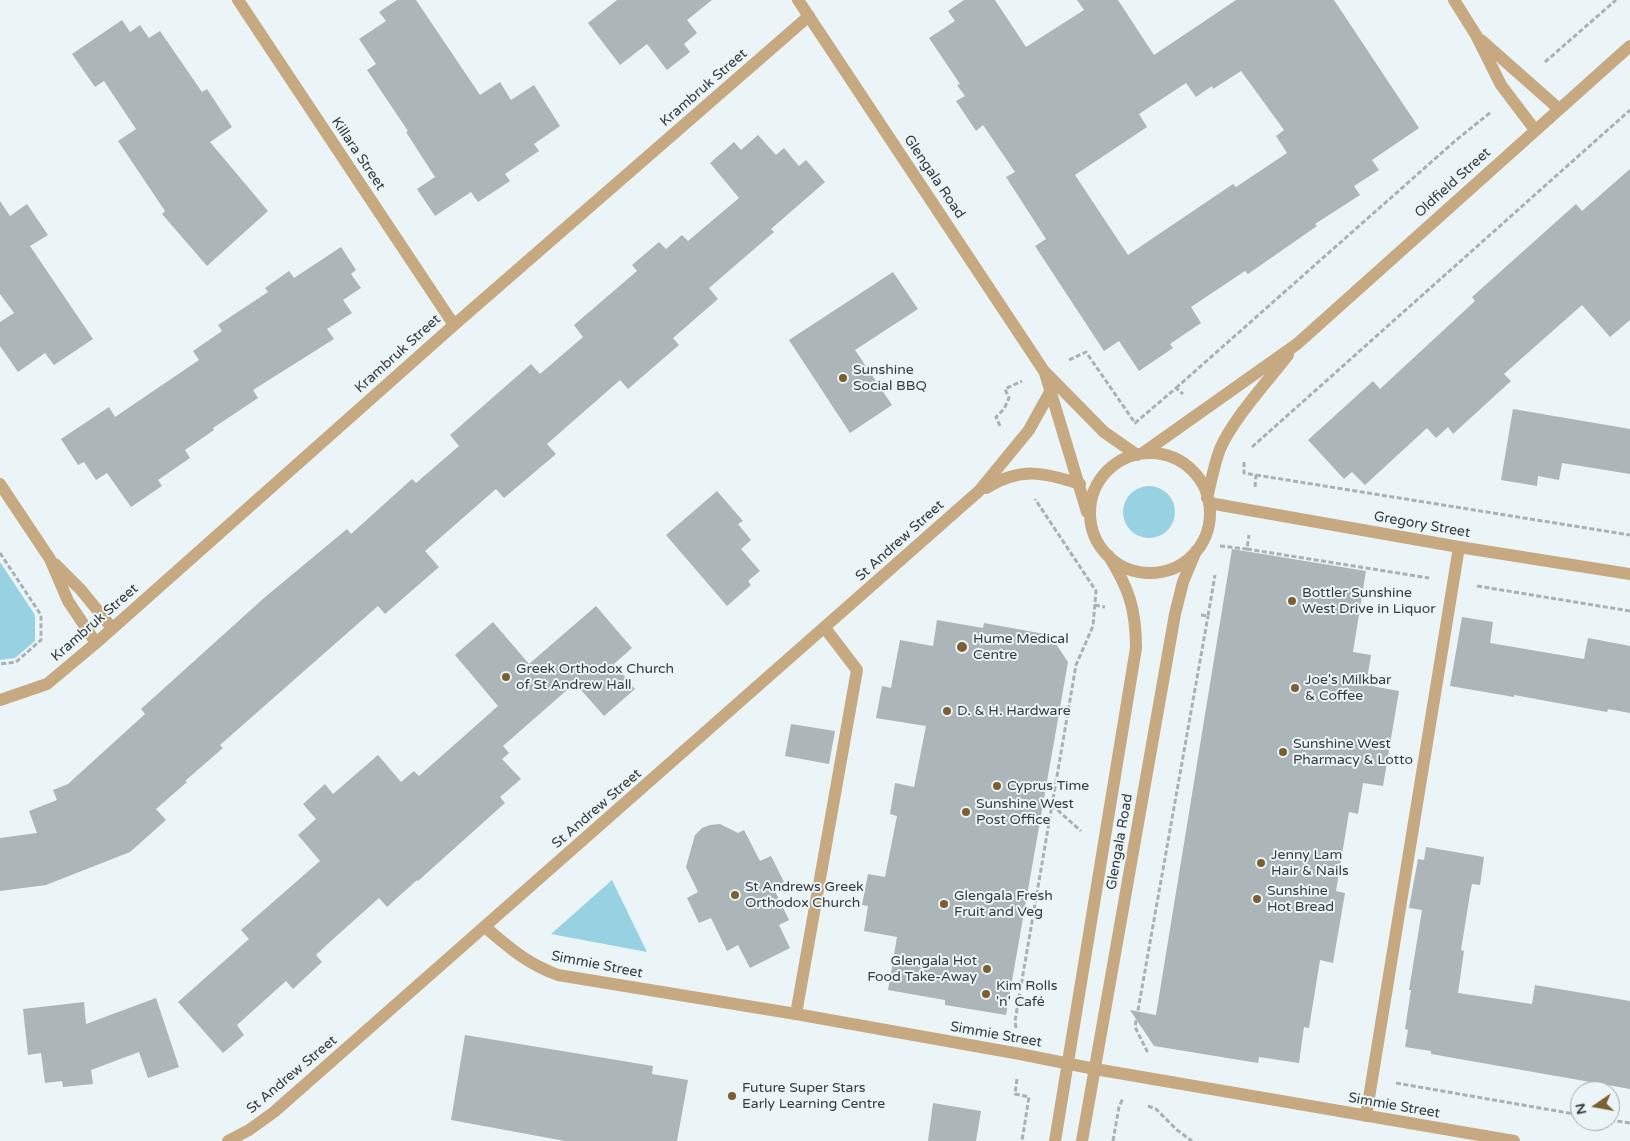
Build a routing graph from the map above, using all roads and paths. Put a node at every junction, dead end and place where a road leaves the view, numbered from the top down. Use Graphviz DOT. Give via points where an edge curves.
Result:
graph roads {
  1 [pos="238,0"];
  2 [pos="798,0"];
  3 [pos="1454,0"];
  4 [pos="1616,0"];
  5 [pos="809,16"];
  6 [pos="1476,35"];
  7 [pos="1630,46"];
  8 [pos="1526,79"];
  9 [pos="1510,97"];
  10 [pos="1559,109"];
  11 [pos="1630,110"];
  12 [pos="1535,130"];
  13 [pos="454,325"];
  14 [pos="1297,344"];
  15 [pos="1044,371"];
  16 [pos="1176,388"];
  17 [pos="1050,392"];
  18 [pos="1202,412"];
  19 [pos="1226,438"];
  20 [pos="1012,451"];
  21 [pos="1140,454"];
  22 [pos="1244,454"];
  23 [pos="1023,474"];
  24 [pos="1256,475"];
  25 [pos="0,484"];
  26 [pos="1080,484"];
  27 [pos="979,491"];
  28 [pos="1208,500"];
  29 [pos="1253,509"];
  30 [pos="1092,528"];
  31 [pos="1630,536"];
  32 [pos="1459,547"];
  33 [pos="1196,551"];
  34 [pos="0,553"];
  35 [pos="1108,555"];
  36 [pos="1219,555"];
  37 [pos="50,559"];
  38 [pos="1216,572"];
  39 [pos="1630,574"];
  40 [pos="1095,606"];
  41 [pos="1133,610"];
  42 [pos="1174,614"];
  43 [pos="1208,616"];
  44 [pos="112,628"];
  45 [pos="825,628"];
  46 [pos="96,643"];
  47 [pos="0,664"];
  48 [pos="0,700"];
  49 [pos="1052,805"];
  50 [pos="1085,835"];
  51 [pos="485,927"];
  52 [pos="796,1014"];
  53 [pos="1147,1051"];
  54 [pos="1020,1054"];
  55 [pos="1067,1064"];
  56 [pos="1095,1069"];
  57 [pos="1372,1078"];
  58 [pos="1123,1099"];
  59 [pos="1130,1101"];
  60 [pos="1143,1104"];
  61 [pos="1570,1112"];
  62 [pos="1366,1116"];
  63 [pos="228,1141"];
  64 [pos="1022,1141"];
  65 [pos="1055,1141"];
  66 [pos="1082,1141"];
  67 [pos="1192,1141"];
  68 [pos="1514,1141"];
  1 -- 13 [label="street, Killara Street"];
  2 -- 5 [label="street, Glengala Road"];
  3 -- 6 [label="street"];
  4 -- 8 [label="path"];
  5 -- 13 [label="street, Krambruk Street"];
  5 -- 15 [label="street, Glengala Road"];
  6 -- 8 [label="street"];
  6 -- 9 [label="street"];
  7 -- 10 [label="street, Oldfield Street"];
  8 -- 10 [label="street"];
  9 -- 12 [label="street"];
  9 -- 16 [label="path" via="1455,141"];
  10 -- 12 [label="street, Oldfield Street"];
  11 -- 22 [label="path"];
  12 -- 14 [label="street, Oldfield Street"];
  13 -- 44 [label="street, Krambruk Street"];
  14 -- 18 [label="street, Oldfield Street"];
  14 -- 19 [label="street, Oldfield Street"];
  15 -- 16 [label="path" via="1086,352 1135,423"];
  15 -- 17 [label="street, Glengala Road"];
  15 -- 20 [label="path" via="1005,389 1009,398 996,417"];
  15 -- 21 [label="street, Glengala Road" via="1104,432"];
  16 -- 18 [label="path"];
  17 -- 20 [label="street, St Andrew Street" via="1029,430"];
  17 -- 26 [label="street, Glengala Road"];
  18 -- 21 [label="street, Oldfield Street"];
  19 -- 22 [label="path"];
  19 -- 28 [label="street, Oldfield Street" via="1214,469"];
  20 -- 27 [label="street, St Andrew Street"];
  21 -- 28 [label="street" via="1162,454 1180,461 1200,481"];
  21 -- 30 [label="street" via="1117,463 1096,487 1091,502"];
  22 -- 24 [label="path" via="1244,473"];
  23 -- 26 [label="street, St Andrew Street" via="1040,473"];
  23 -- 27 [label="street, St Andrew Street"];
  23 -- 40 [label="path" via="1036,501 1096,591"];
  24 -- 29 [label="path"];
  24 -- 31 [label="path"];
  25 -- 37 [label="street"];
  26 -- 30 [label="street, Glengala Road"];
  27 -- 45 [label="street, St Andrew Street"];
  28 -- 29 [label="street, Gregory Street"];
  28 -- 33 [label="street" via="1210,513 1206,534"];
  29 -- 32 [label="street, Gregory Street"];
  29 -- 36 [label="path" via="1247,549 1220,546"];
  30 -- 35 [label="street"];
  32 -- 39 [label="street, Gregory Street"];
  32 -- 57 [label="street"];
  33 -- 35 [label="street" via="1179,565 1158,572 1126,568"];
  33 -- 42 [label="street, Glengala Road"];
  34 -- 47 [label="path" via="40,614 41,640 16,662"];
  35 -- 41 [label="street, Glengala Road" via="1123,580"];
  37 -- 44 [label="street" via="82,590"];
  37 -- 46 [label="street" via="68,601"];
  38 -- 43 [label="path"];
  40 -- 41 [label="path"];
  40 -- 49 [label="path" via="1093,626 1076,665"];
  41 -- 55 [label="street, Glengala Road" via="1136,648 1131,686"];
  42 -- 43 [label="path"];
  42 -- 56 [label="street, Glengala Road"];
  43 -- 53 [label="path" via="1135,1027"];
  44 -- 46 [label="street, Krambruk Street"];
  45 -- 51 [label="street, St Andrew Street"];
  45 -- 52 [label="street" via="857,670"];
  46 -- 48 [label="street, Krambruk Street" via="47,684"];
  49 -- 50 [label="path"];
  49 -- 54 [label="path" via="1015,1021"];
  51 -- 52 [label="street, Simmie Street" via="518,955 558,975"];
  51 -- 63 [label="street, St Andrew Street" via="274,1112"];
  52 -- 54 [label="street, Simmie Street"];
  54 -- 55 [label="street, Simmie Street"];
  54 -- 64 [label="path" via="1015,1094 1030,1096"];
  55 -- 56 [label="street, Simmie Street"];
  55 -- 65 [label="street, Glengala Road"];
  56 -- 62 [label="street, Simmie Street"];
  56 -- 66 [label="street, Glengala Road"];
  57 -- 61 [label="path"];
  57 -- 62 [label="street"];
  58 -- 59 [label="path"];
  60 -- 67 [label="path" via="1156,1109"];
  62 -- 68 [label="street, Simmie Street"];
}
